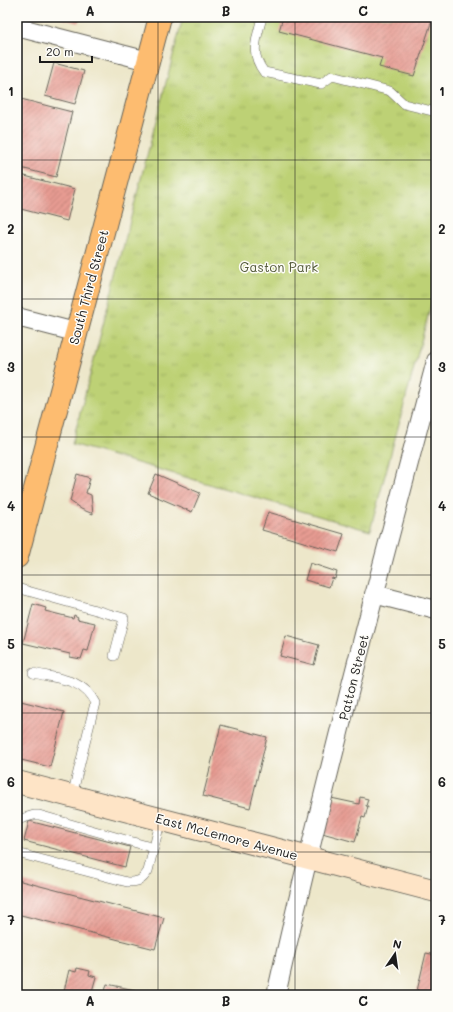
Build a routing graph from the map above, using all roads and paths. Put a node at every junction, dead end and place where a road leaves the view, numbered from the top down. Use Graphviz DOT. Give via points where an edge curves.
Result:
graph roads {
  1 [pos="160,17"];
  2 [pos="262,17"];
  3 [pos="17,27"];
  4 [pos="148,61"];
  5 [pos="436,112"];
  6 [pos="17,317"];
  7 [pos="75,332"];
  8 [pos="436,361"];
  9 [pos="17,557"];
  10 [pos="17,588"];
  11 [pos="374,594"];
  12 [pos="436,610"];
  13 [pos="114,656"];
  14 [pos="33,673"];
  15 [pos="17,782"];
  16 [pos="72,796"];
  17 [pos="161,819"];
  18 [pos="17,820"];
  19 [pos="154,848"];
  20 [pos="17,853"];
  21 [pos="307,857"];
  22 [pos="436,891"];
  23 [pos="276,995"];
  1 -- 4 [label="main road, South Third Street"];
  2 -- 5 [label="lane" via="255,46 257,62 264,72 320,84 332,76 390,91 404,104"];
  3 -- 4 [label="street"];
  4 -- 7 [label="main road, South Third Street"];
  6 -- 7 [label="street"];
  7 -- 9 [label="main road, South Third Street"];
  8 -- 11 [label="street, Patton Street"];
  10 -- 13 [label="lane" via="124,618"];
  11 -- 12 [label="street"];
  11 -- 21 [label="street, Patton Street"];
  14 -- 16 [label="lane" via="79,684 90,693 95,703"];
  15 -- 16 [label="main road, East McLemore Avenue"];
  16 -- 17 [label="main road, East McLemore Avenue"];
  17 -- 19 [label="lane"];
  17 -- 21 [label="main road, East McLemore Avenue"];
  18 -- 19 [label="lane" via="39,815"];
  19 -- 20 [label="lane" via="148,871 138,882 127,882"];
  21 -- 22 [label="main road, East McLemore Avenue"];
  21 -- 23 [label="street, Patton Street"];
}
